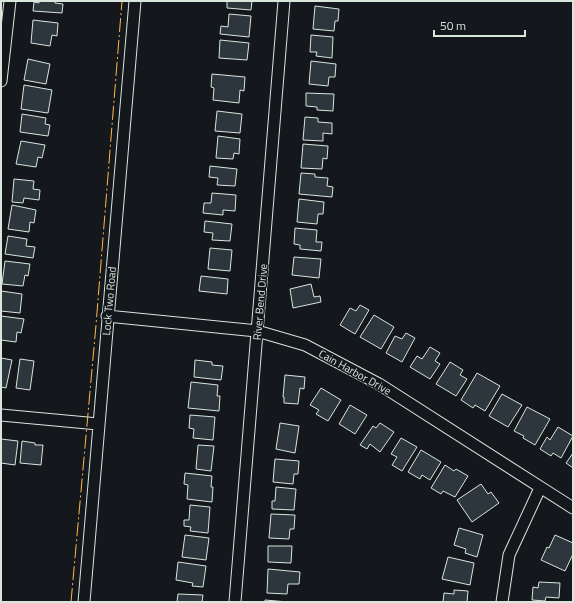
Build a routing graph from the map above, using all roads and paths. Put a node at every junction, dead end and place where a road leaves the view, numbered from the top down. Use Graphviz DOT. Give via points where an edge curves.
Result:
graph roads {
  1 [pos="10,1"];
  2 [pos="135,1"];
  3 [pos="284,1"];
  4 [pos="3,44"];
  5 [pos="1,80"];
  6 [pos="108,316"];
  7 [pos="258,331"];
  8 [pos="1,415"];
  9 [pos="98,424"];
  10 [pos="540,488"];
  11 [pos="573,508"];
  12 [pos="84,602"];
  13 [pos="235,602"];
  14 [pos="502,602"];
  1 -- 4 [label="street"];
  2 -- 6 [label="street, Lock Two Road"];
  3 -- 7 [label="street, River Bend Drive"];
  4 -- 5 [label="street"];
  6 -- 7 [label="street, Cain Harbor Drive"];
  6 -- 9 [label="street, Lock Two Road"];
  7 -- 10 [label="street, Cain Harbor Drive" via="305,345 379,384"];
  7 -- 13 [label="street, River Bend Drive"];
  8 -- 9 [label="street"];
  9 -- 12 [label="street, Lock Two Road"];
  10 -- 11 [label="street, Cain Harbor Drive"];
  10 -- 14 [label="street" via="509,554"];
}
